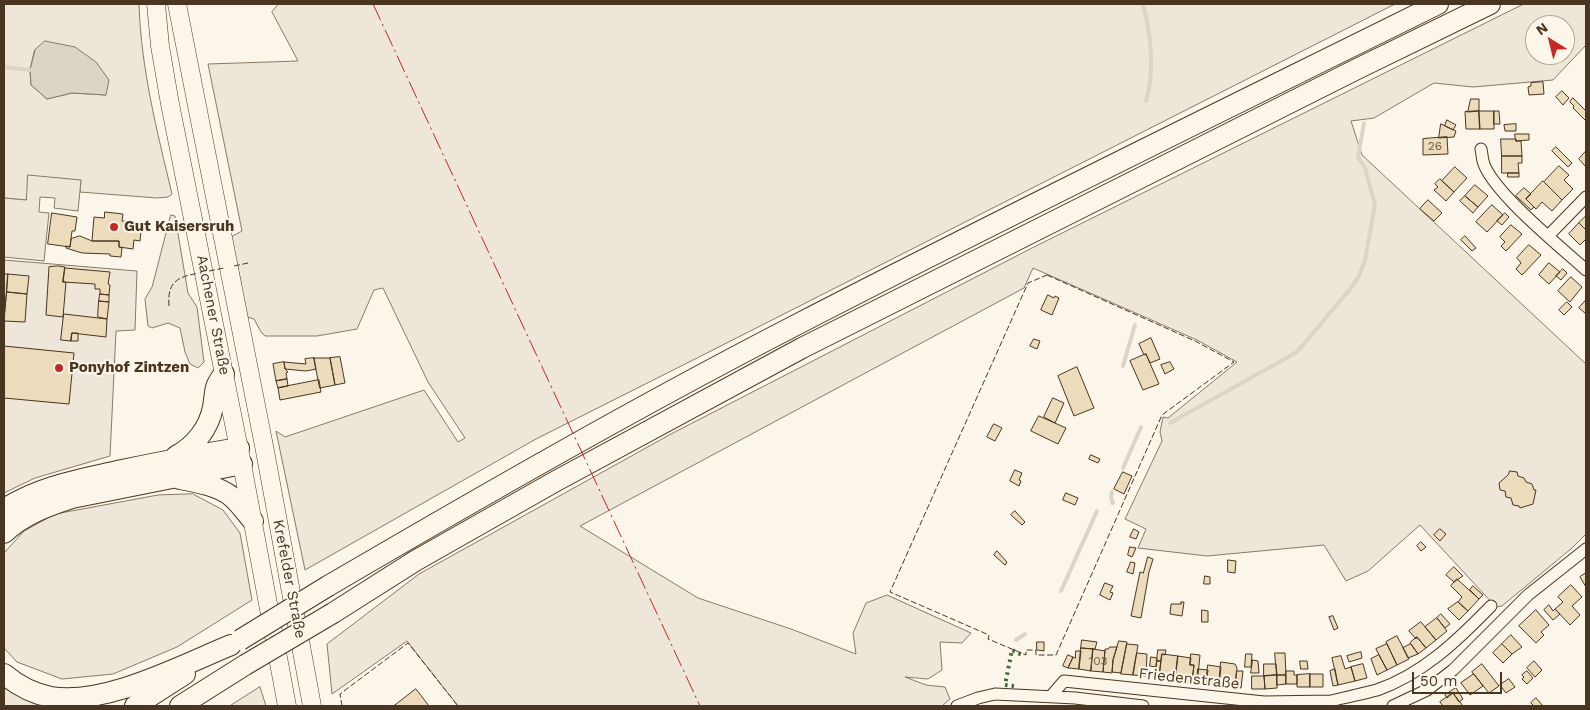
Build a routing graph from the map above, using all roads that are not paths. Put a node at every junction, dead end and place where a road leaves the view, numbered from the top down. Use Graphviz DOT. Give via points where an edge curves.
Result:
graph roads {
  1 [pos="156,4"];
  2 [pos="177,4"];
  3 [pos="1438,4"];
  4 [pos="1490,4"];
  5 [pos="1481,149"];
  6 [pos="1586,196"];
  7 [pos="192,207"];
  8 [pos="219,224"];
  9 [pos="1548,236"];
  10 [pos="1586,270"];
  11 [pos="224,374"];
  12 [pos="260,431"];
  13 [pos="264,451"];
  14 [pos="240,456"];
  15 [pos="169,470"];
  16 [pos="4,509"];
  17 [pos="253,521"];
  18 [pos="4,533"];
  19 [pos="1586,549"];
  20 [pos="1491,606"];
  21 [pos="236,643"];
  22 [pos="4,674"];
  23 [pos="1051,696"];
  24 [pos="1332,703"];
  25 [pos="134,706"];
  26 [pos="180,706"];
  27 [pos="287,706"];
  28 [pos="312,706"];
  29 [pos="957,706"];
  30 [pos="1143,706"];
  31 [pos="1393,706"];
  1 -- 7 [label="main road, Aachener Straße" via="160,46"];
  2 -- 8 [label="main road, Aachener Straße"];
  3 -- 21 [label="highway, bridge" via="795,326 475,500"];
  4 -- 26 [label="highway, bridge" via="802,348 415,561"];
  5 -- 9 [label="street" via="1483,162 1492,178"];
  6 -- 9 [label="street"];
  7 -- 8 [label="main road"];
  7 -- 11 [label="main road, Aachener Straße"];
  8 -- 12 [label="main road, Aachener Straße"];
  9 -- 10 [label="street"];
  11 -- 14 [label="main road, Aachener Straße"];
  11 -- 15 [label="highway" via="215,385 213,407 201,434"];
  12 -- 13 [label="main road, Krefelder Straße"];
  13 -- 14 [label="main road"];
  13 -- 28 [label="main road, Krefelder Straße"];
  14 -- 15 [label="highway"];
  14 -- 17 [label="main road, Krefelder Straße"];
  15 -- 16 [label="highway" via="48,487"];
  15 -- 17 [label="highway" via="231,496"];
  15 -- 18 [label="highway" via="49,505"];
  17 -- 27 [label="main road, Krefelder Straße"];
  19 -- 31 [label="street" via="1528,595 1452,670 1427,690"];
  20 -- 24 [label="street, Friedenstraße" via="1446,650 1412,674 1377,690"];
  21 -- 22 [label="highway" via="126,687 79,697 51,697 20,685"];
  21 -- 25 [label="highway"];
  23 -- 24 [label="street, Friedenstraße" via="1064,681 1264,702"];
  23 -- 29 [label="street" via="995,694"];
  23 -- 30 [label="street"];
}
